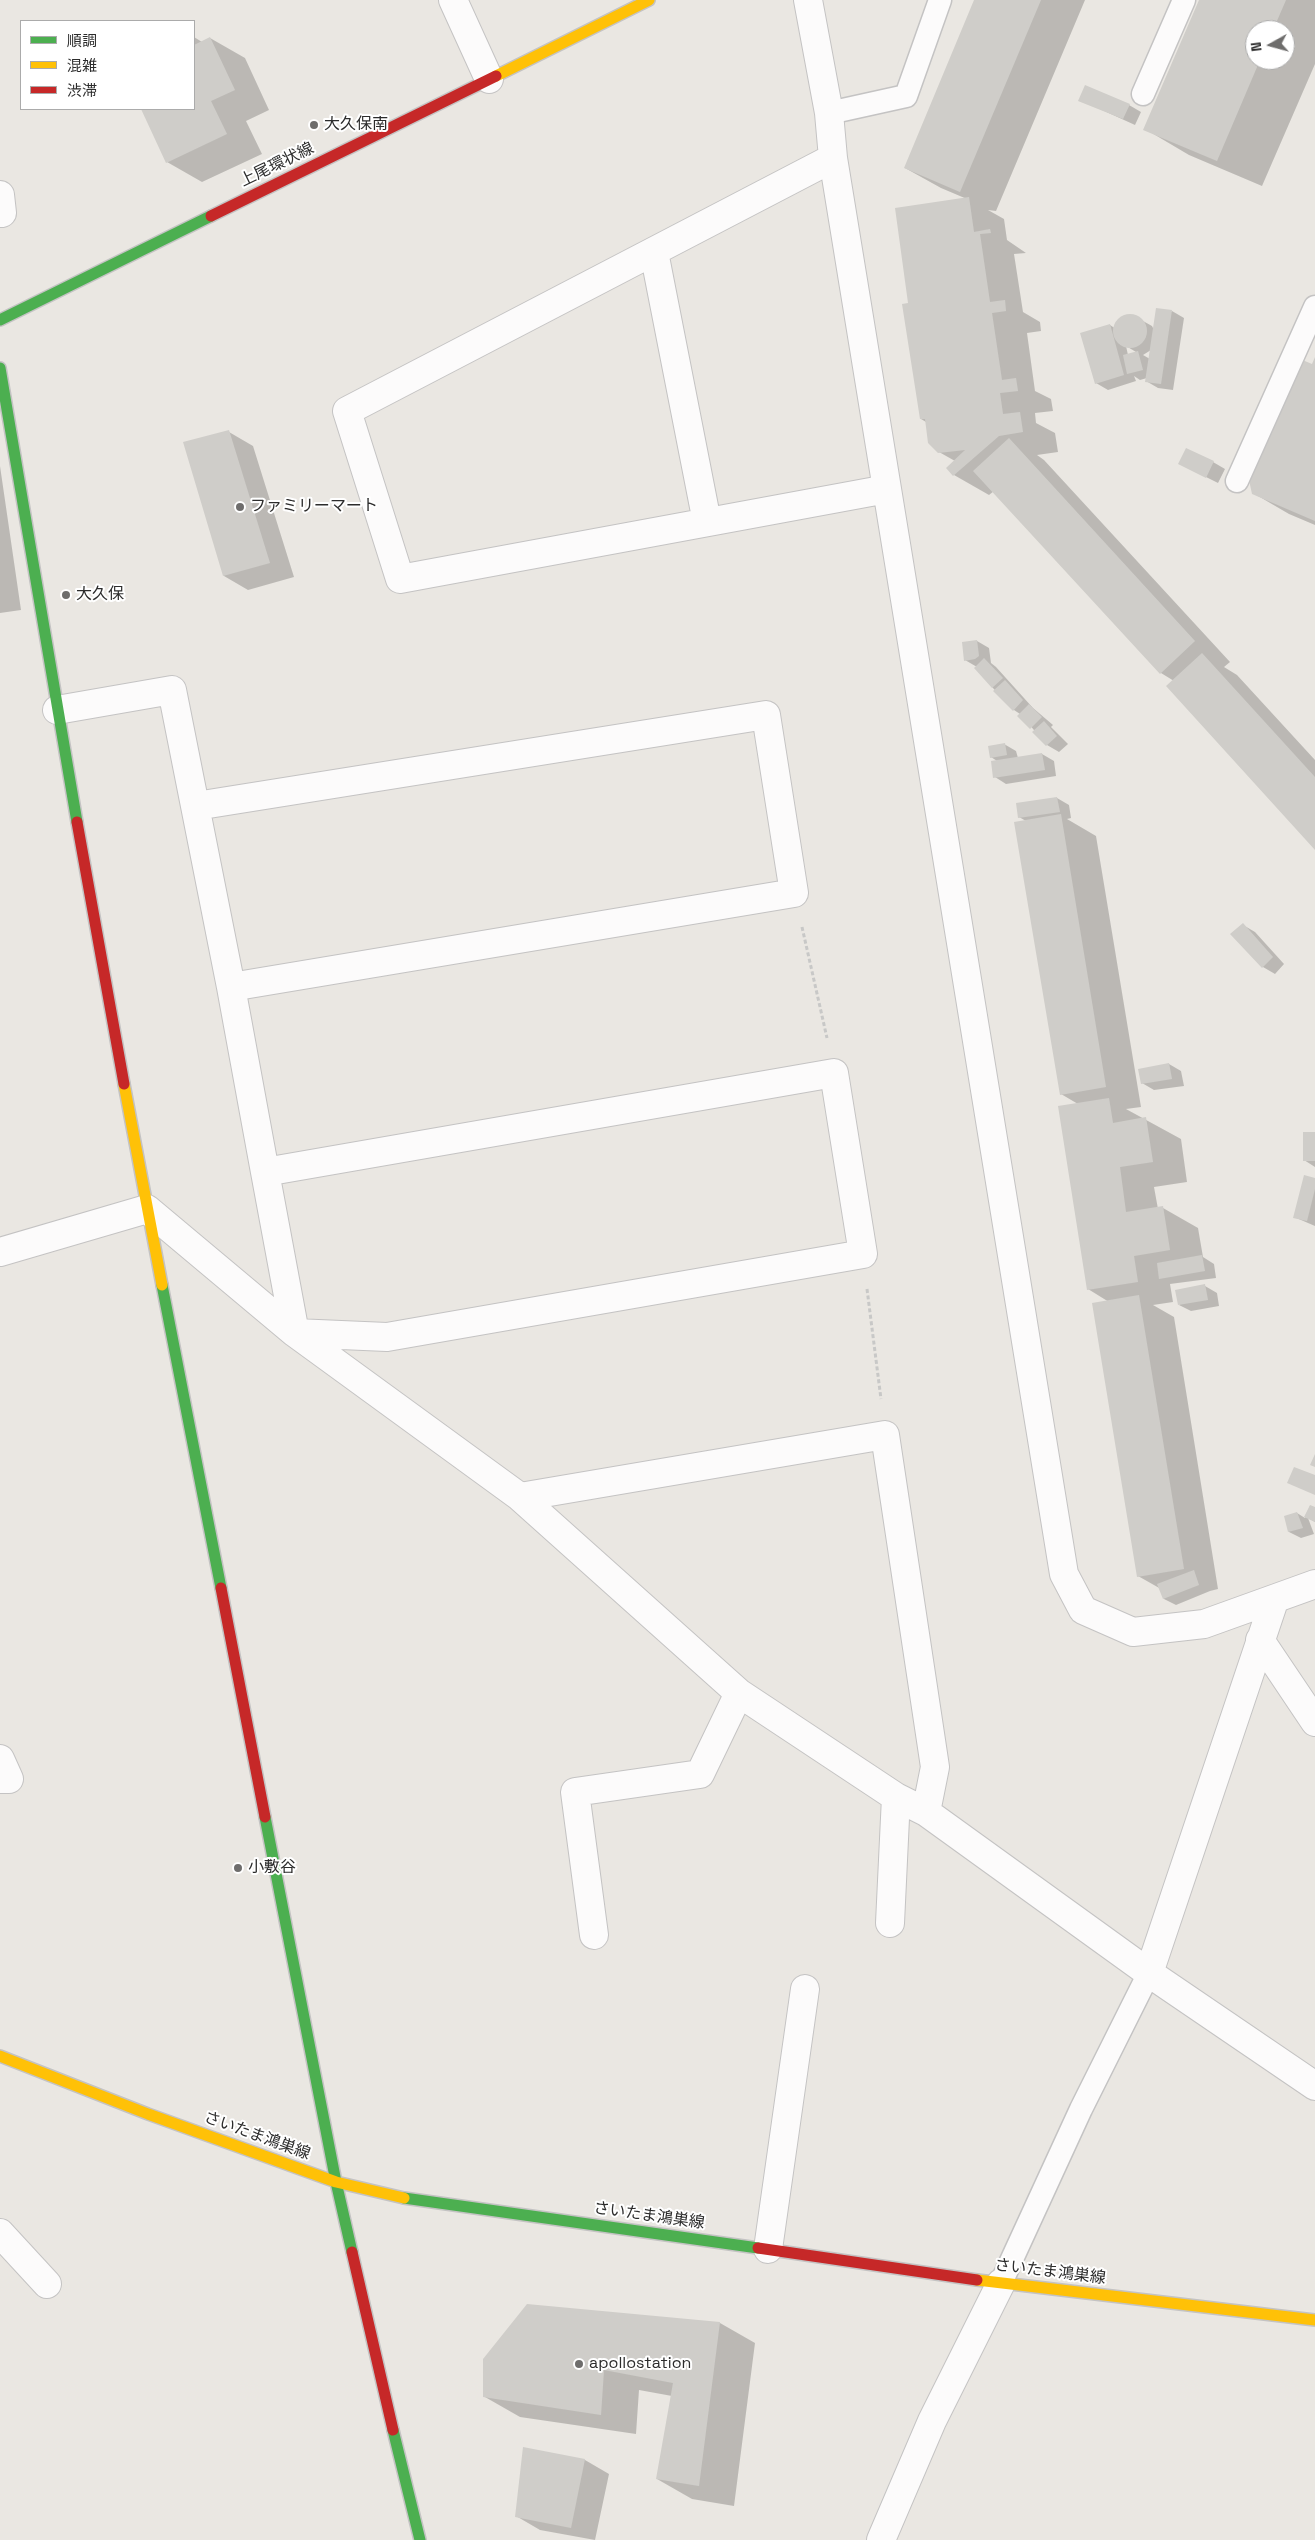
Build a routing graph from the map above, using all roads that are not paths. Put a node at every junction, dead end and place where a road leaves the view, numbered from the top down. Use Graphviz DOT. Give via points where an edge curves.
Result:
graph roads {
  1 [pos="453,0"];
  2 [pos="649,0"];
  3 [pos="808,0"];
  4 [pos="940,0"];
  5 [pos="1184,0"];
  6 [pos="489,79"];
  7 [pos="1144,94"];
  8 [pos="829,112"];
  9 [pos="834,158"];
  10 [pos="654,252"];
  11 [pos="1315,307"];
  12 [pos="0,320"];
  13 [pos="0,368"];
  14 [pos="1237,481"];
  15 [pos="887,489"];
  16 [pos="707,522"];
  17 [pos="57,710"];
  18 [pos="196,806"];
  19 [pos="231,987"];
  20 [pos="265,1172"];
  21 [pos="147,1209"];
  22 [pos="0,1252"];
  23 [pos="295,1332"];
  24 [pos="520,1497"];
  25 [pos="1315,1584"];
  26 [pos="1274,1601"];
  27 [pos="1260,1640"];
  28 [pos="739,1693"];
  29 [pos="1315,1722"];
  30 [pos="0,1759"];
  31 [pos="0,1779"];
  32 [pos="896,1797"];
  33 [pos="926,1812"];
  34 [pos="890,1923"];
  35 [pos="594,1935"];
  36 [pos="1149,1973"];
  37 [pos="805,1989"];
  38 [pos="0,2056"];
  39 [pos="1315,2086"];
  40 [pos="336,2182"];
  41 [pos="0,2233"];
  42 [pos="768,2250"];
  43 [pos="1002,2283"];
  44 [pos="47,2284"];
  45 [pos="1315,2320"];
  46 [pos="420,2540"];
  47 [pos="881,2540"];
  1 -- 6 [label="street"];
  2 -- 6 [label="street, 上尾環状線"];
  3 -- 8 [label="street"];
  4 -- 8 [label="lane" via="906,96"];
  5 -- 7 [label="lane"];
  6 -- 12 [label="street, 上尾環状線"];
  8 -- 9 [label="street"];
  9 -- 10 [label="street"];
  9 -- 15 [label="street"];
  10 -- 16 [label="street"];
  10 -- 16 [label="street" via="346,411 400,579"];
  11 -- 14 [label="lane"];
  13 -- 17 [label="street"];
  15 -- 16 [label="street"];
  15 -- 26 [label="street" via="1064,1574 1083,1610 1133,1632 1204,1624"];
  17 -- 18 [label="street" via="172,690"];
  17 -- 21 [label="street"];
  18 -- 19 [label="street"];
  18 -- 19 [label="street" via="766,716 794,893"];
  19 -- 20 [label="street"];
  20 -- 23 [label="street"];
  20 -- 23 [label="street" via="834,1073 863,1254 387,1337"];
  21 -- 22 [label="street"];
  21 -- 23 [label="street"];
  21 -- 40 [label="street"];
  23 -- 24 [label="street"];
  24 -- 28 [label="street"];
  24 -- 33 [label="street" via="885,1435 935,1767"];
  25 -- 26 [label="street"];
  26 -- 27 [label="street"];
  27 -- 29 [label="street"];
  27 -- 36 [label="street"];
  28 -- 32 [label="street"];
  28 -- 35 [label="street" via="700,1774 575,1792"];
  30 -- 31 [label="street" via="9,1780"];
  32 -- 33 [label="street"];
  32 -- 34 [label="street"];
  33 -- 36 [label="street"];
  36 -- 39 [label="street"];
  36 -- 43 [label="lane" via="1081,2109"];
  37 -- 42 [label="street"];
  38 -- 40 [label="street, さいたま鴻巣線"];
  40 -- 42 [label="street, さいたま鴻巣線" via="405,2198"];
  40 -- 46 [label="street"];
  41 -- 44 [label="street"];
  42 -- 43 [label="street, さいたま鴻巣線"];
  43 -- 45 [label="street, さいたま鴻巣線"];
  43 -- 47 [label="street" via="932,2421"];
}
